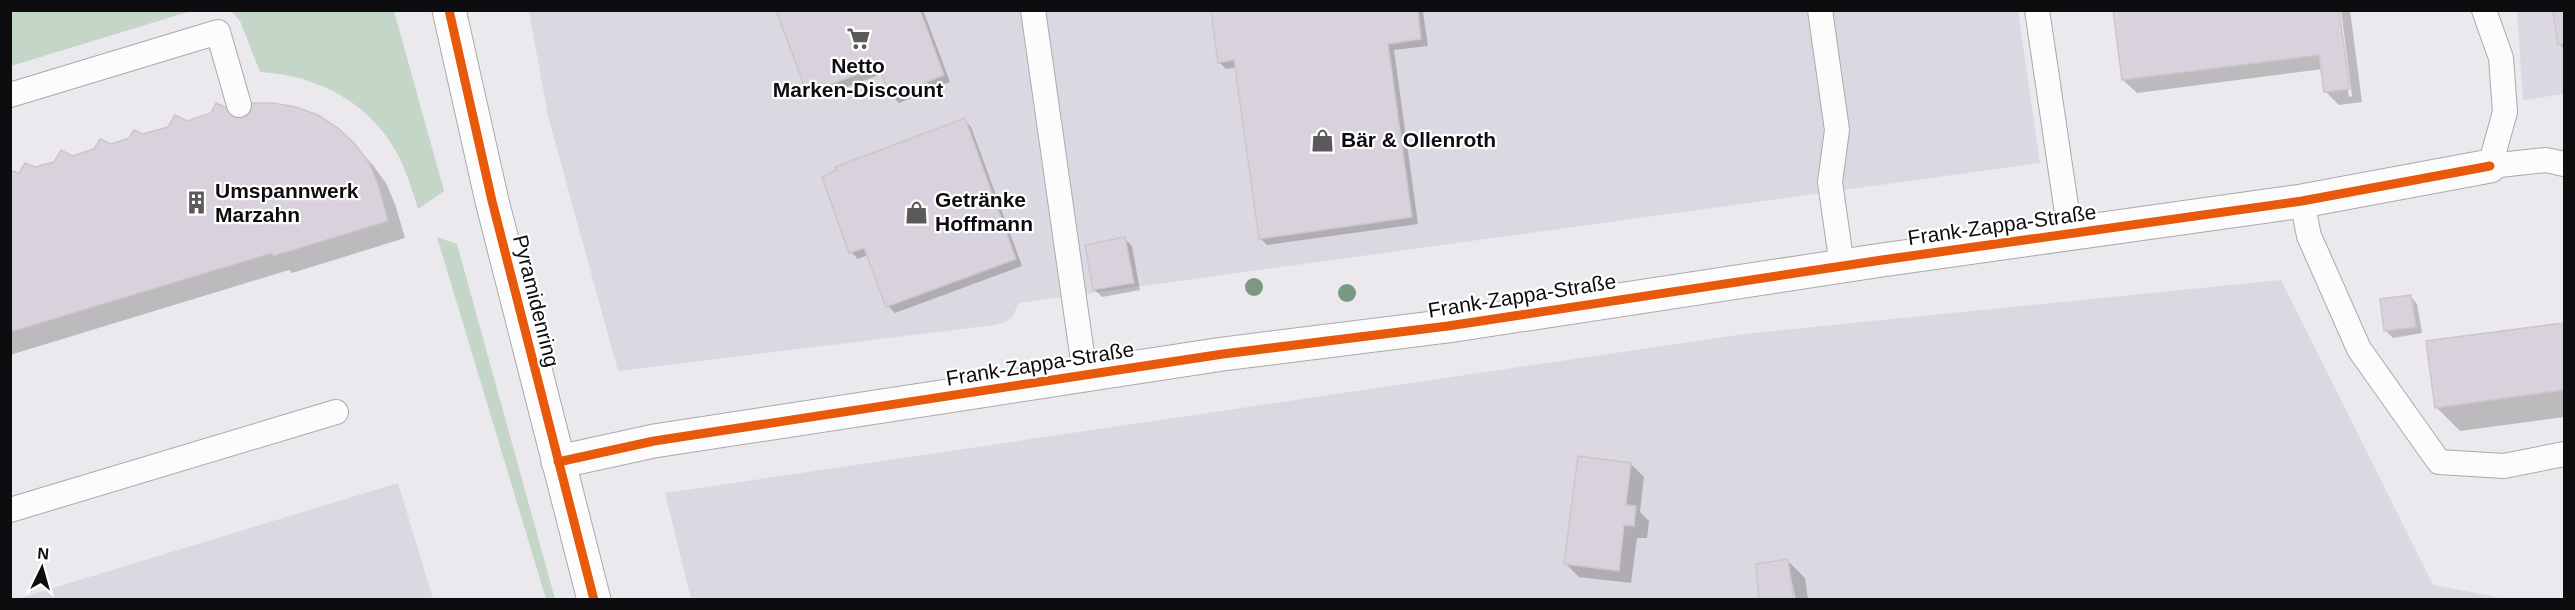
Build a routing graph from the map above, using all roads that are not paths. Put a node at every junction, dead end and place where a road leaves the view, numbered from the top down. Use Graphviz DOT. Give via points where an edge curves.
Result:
graph roads {
  1 [pos="449,10"];
  2 [pos="1033,10"];
  3 [pos="1820,10"];
  4 [pos="2037,10"];
  5 [pos="2484,10"];
  6 [pos="10,94"];
  7 [pos="239,105"];
  8 [pos="2565,164"];
  9 [pos="2490,166"];
  10 [pos="2302,201"];
  11 [pos="2070,233"];
  12 [pos="1842,266"];
  13 [pos="1086,375"];
  14 [pos="336,412"];
  15 [pos="2565,454"];
  16 [pos="558,462"];
  17 [pos="10,510"];
  18 [pos="594,600"];
  1 -- 16 [label="street, Pyramidenring"];
  2 -- 13 [label="lane"];
  3 -- 12 [label="lane" via="1837,130 1830,182"];
  4 -- 11 [label="lane"];
  5 -- 9 [label="lane" via="2500,58 2505,112"];
  6 -- 7 [label="lane" via="218,32"];
  8 -- 9 [label="lane" via="2546,160"];
  9 -- 10 [label="street, Frank-Zappa-Straße"];
  10 -- 11 [label="street, Frank-Zappa-Straße"];
  10 -- 15 [label="lane" via="2309,236 2359,349 2439,462 2504,466"];
  11 -- 12 [label="street, Frank-Zappa-Straße"];
  12 -- 13 [label="street, Frank-Zappa-Straße" via="1448,326"];
  13 -- 16 [label="street, Frank-Zappa-Straße" via="654,441"];
  14 -- 17 [label="lane"];
  16 -- 18 [label="street, Pyramidenring"];
}
